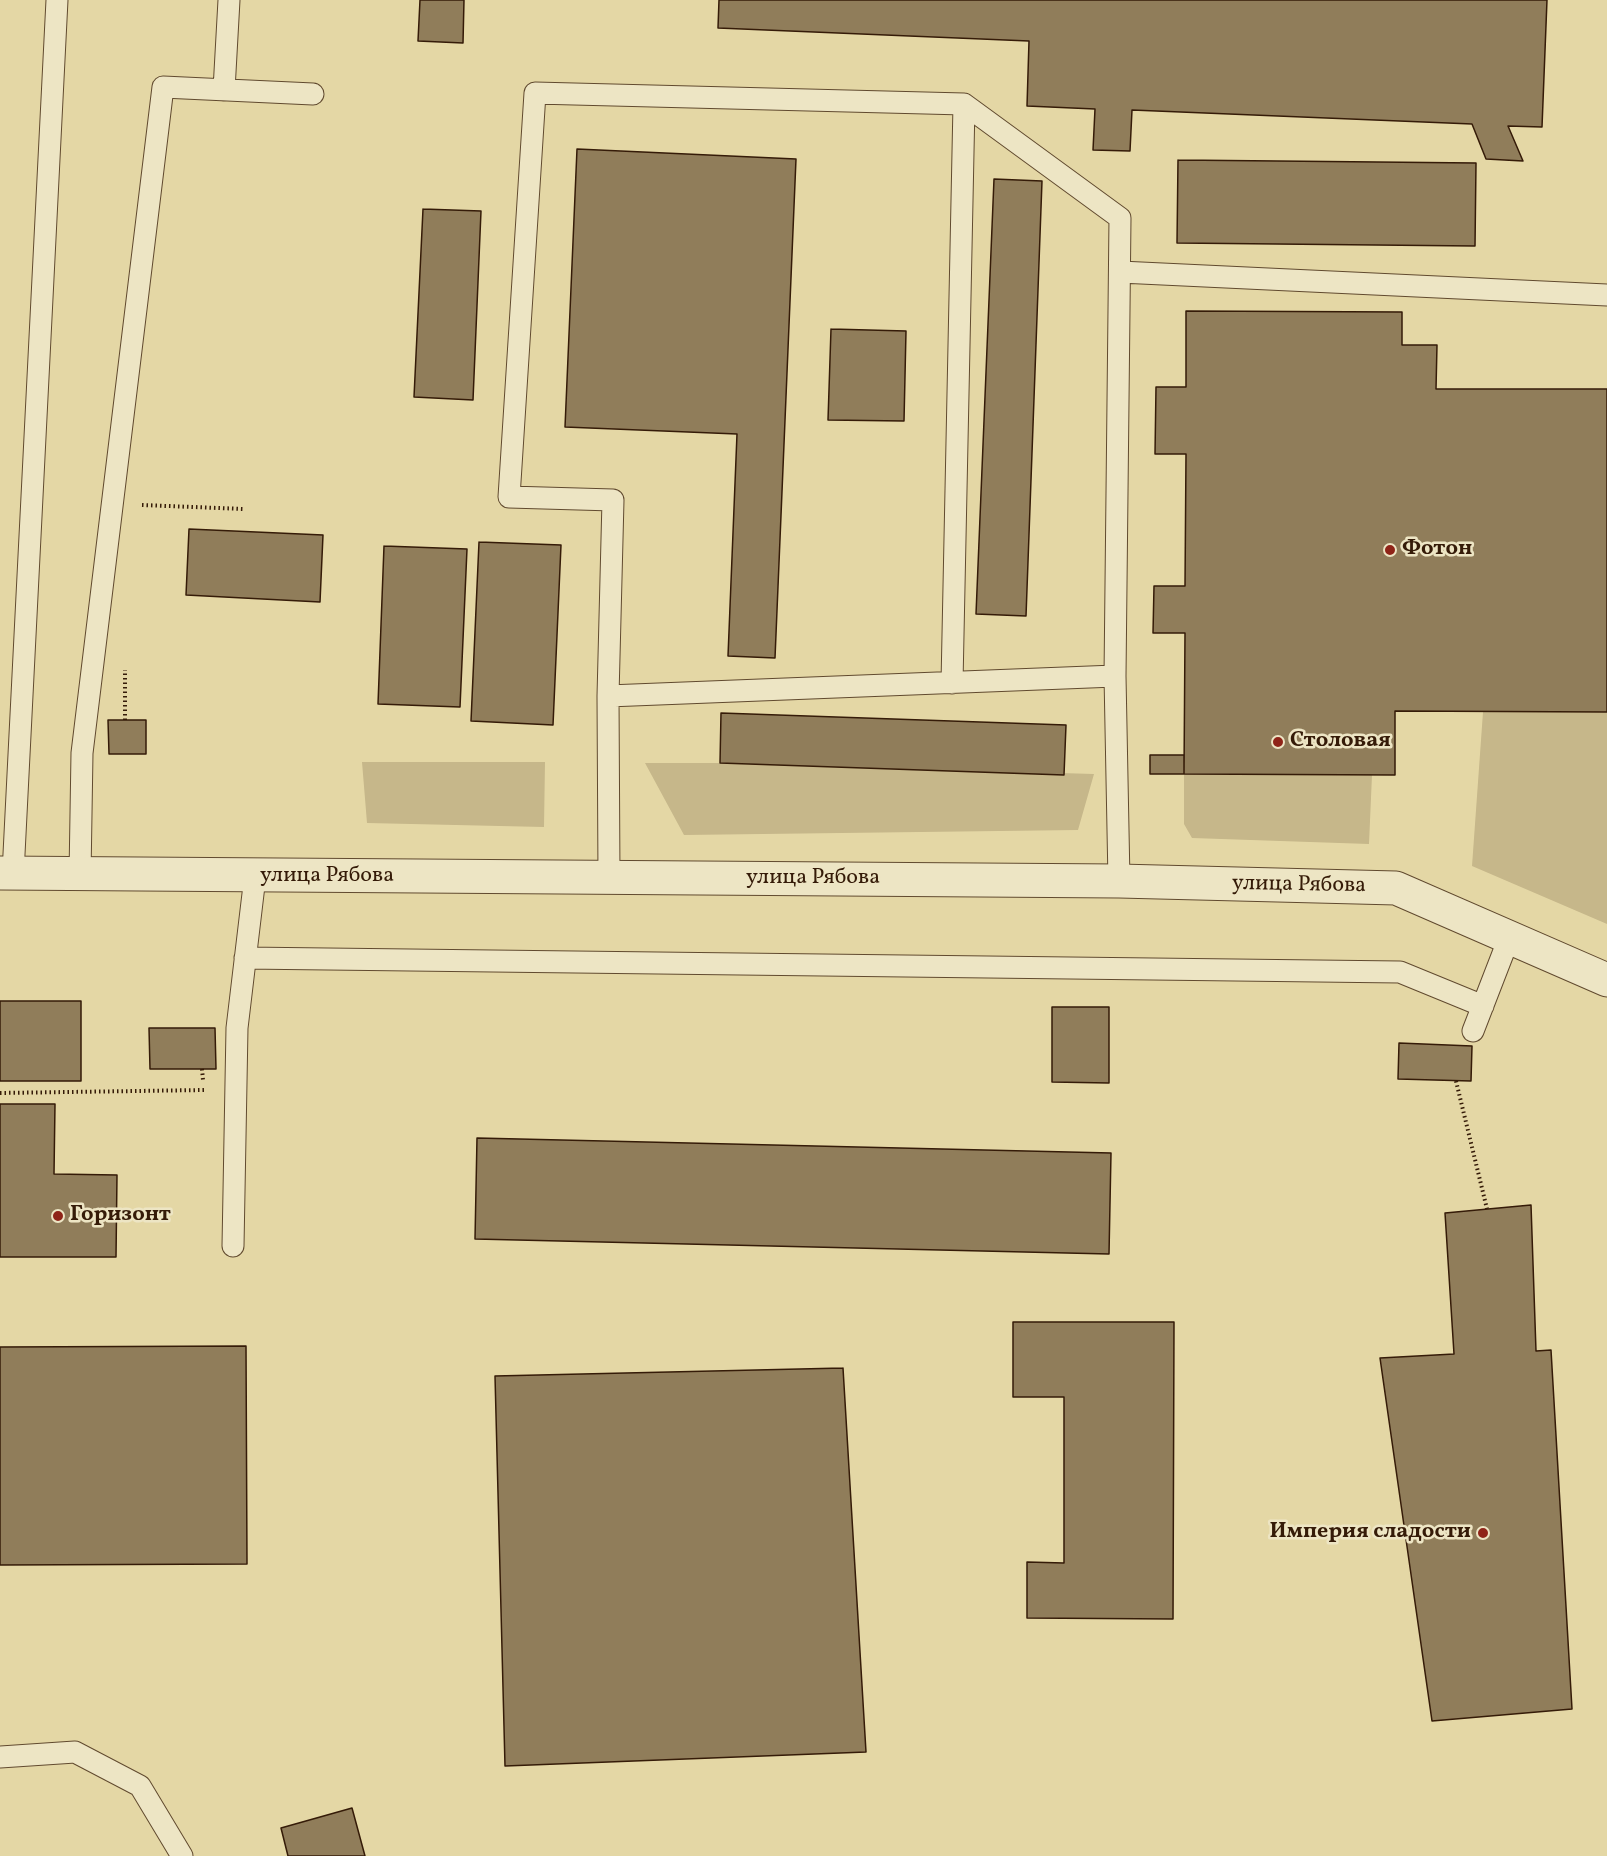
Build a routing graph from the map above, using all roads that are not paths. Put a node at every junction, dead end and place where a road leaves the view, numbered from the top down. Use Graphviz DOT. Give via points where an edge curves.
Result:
graph roads {
  1 [pos="57,0"];
  2 [pos="229,0"];
  3 [pos="224,90"];
  4 [pos="313,94"];
  5 [pos="964,104"];
  6 [pos="1120,272"];
  7 [pos="1607,295"];
  8 [pos="1115,676"];
  9 [pos="952,683"];
  10 [pos="608,696"];
  11 [pos="7,873"];
  12 [pos="80,875"];
  13 [pos="255,877"];
  14 [pos="609,878"];
  15 [pos="1119,881"];
  16 [pos="1509,938"];
  17 [pos="245,958"];
  18 [pos="1607,980"];
  19 [pos="1483,1006"];
  20 [pos="1473,1031"];
  21 [pos="233,1246"];
  22 [pos="0,1757"];
  23 [pos="182,1856"];
  1 -- 11 [label="lane"];
  2 -- 3 [label="lane"];
  3 -- 4 [label="lane"];
  3 -- 12 [label="lane" via="163,87 82,753"];
  5 -- 6 [label="lane" via="1120,218"];
  5 -- 9 [label="lane"];
  5 -- 10 [label="lane" via="535,93 510,497 613,500"];
  6 -- 7 [label="lane"];
  6 -- 8 [label="lane"];
  8 -- 9 [label="lane"];
  8 -- 15 [label="lane"];
  9 -- 10 [label="lane"];
  10 -- 14 [label="lane"];
  11 -- 12 [label="street, улица Рябова"];
  12 -- 13 [label="street, улица Рябова"];
  13 -- 14 [label="street, улица Рябова"];
  13 -- 17 [label="lane"];
  14 -- 15 [label="street, улица Рябова"];
  15 -- 16 [label="street, улица Рябова" via="1396,888"];
  16 -- 18 [label="street, улица Рябова"];
  16 -- 19 [label="lane"];
  17 -- 19 [label="lane" via="1400,972"];
  17 -- 21 [label="lane" via="237,1028"];
  19 -- 20 [label="lane"];
  22 -- 23 [label="lane" via="75,1752 140,1786"];
}
